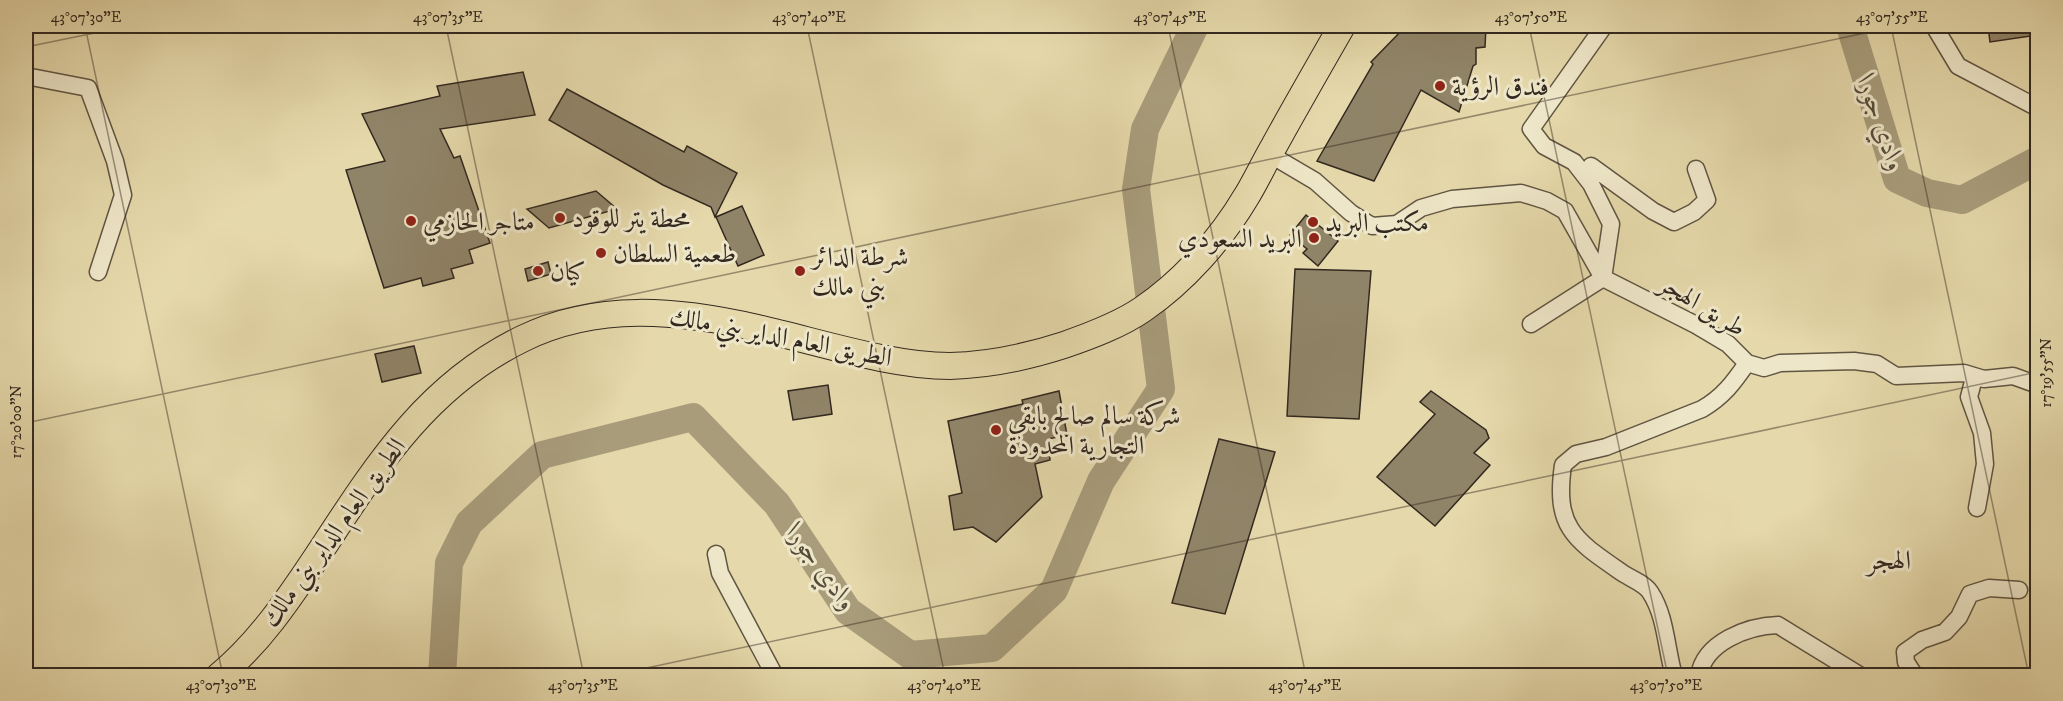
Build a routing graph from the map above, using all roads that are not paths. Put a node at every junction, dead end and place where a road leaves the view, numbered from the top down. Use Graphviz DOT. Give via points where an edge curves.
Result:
graph roads {
  1 [pos="1342,26"];
  2 [pos="1604,26"];
  3 [pos="1934,26"];
  4 [pos="26,76"];
  5 [pos="2037,108"];
  6 [pos="1269,154"];
  7 [pos="1696,169"];
  8 [pos="1591,184"];
  9 [pos="98,272"];
  10 [pos="1602,278"];
  11 [pos="1531,324"];
  12 [pos="1747,363"];
  13 [pos="1974,378"];
  14 [pos="2037,384"];
  15 [pos="1977,508"];
  16 [pos="716,554"];
  17 [pos="2019,590"];
  18 [pos="219,675"];
  19 [pos="775,675"];
  20 [pos="1674,675"];
  21 [pos="1700,675"];
  22 [pos="1861,675"];
  23 [pos="1915,675"];
  1 -- 6 [label="main road, الطريق العام الداير بني مالك"];
  2 -- 8 [label="street" via="1531,129 1544,146 1574,162"];
  3 -- 5 [label="street" via="1958,66"];
  4 -- 9 [label="street" via="88,88 115,161 123,195"];
  6 -- 10 [label="street" via="1315,181 1372,226 1397,224 1421,208 1452,199 1521,194 1547,201 1565,211"];
  6 -- 18 [label="main road, الطريق العام الداير بني مالك" via="1246,198 1216,241 1142,310 1092,335 1022,358 949,366 897,360 726,321 662,311 568,321 523,338 474,366 421,412 370,477 285,605 238,660"];
  7 -- 8 [label="street" via="1707,200 1674,222 1591,166"];
  8 -- 10 [label="street" via="1611,224"];
  10 -- 11 [label="street"];
  10 -- 12 [label="street, طريق الهجر" via="1696,325 1728,344"];
  12 -- 13 [label="street" via="1764,368 1780,363 1854,361 1877,364 1896,376 1964,373"];
  12 -- 20 [label="street, طريق الهجر" via="1717,401 1606,447 1576,454 1563,465 1559,493 1564,521 1579,541 1649,590 1663,623"];
  13 -- 14 [label="street" via="2013,376"];
  13 -- 15 [label="street" via="1969,397 1982,433 1984,464"];
  16 -- 19 [label="street" via="720,573"];
  17 -- 23 [label="street" via="1989,588 1970,594 1959,617 1945,632 1922,640 1905,652 1906,662"];
  21 -- 22 [label="street" via="1712,649 1766,625 1778,625"];
}
